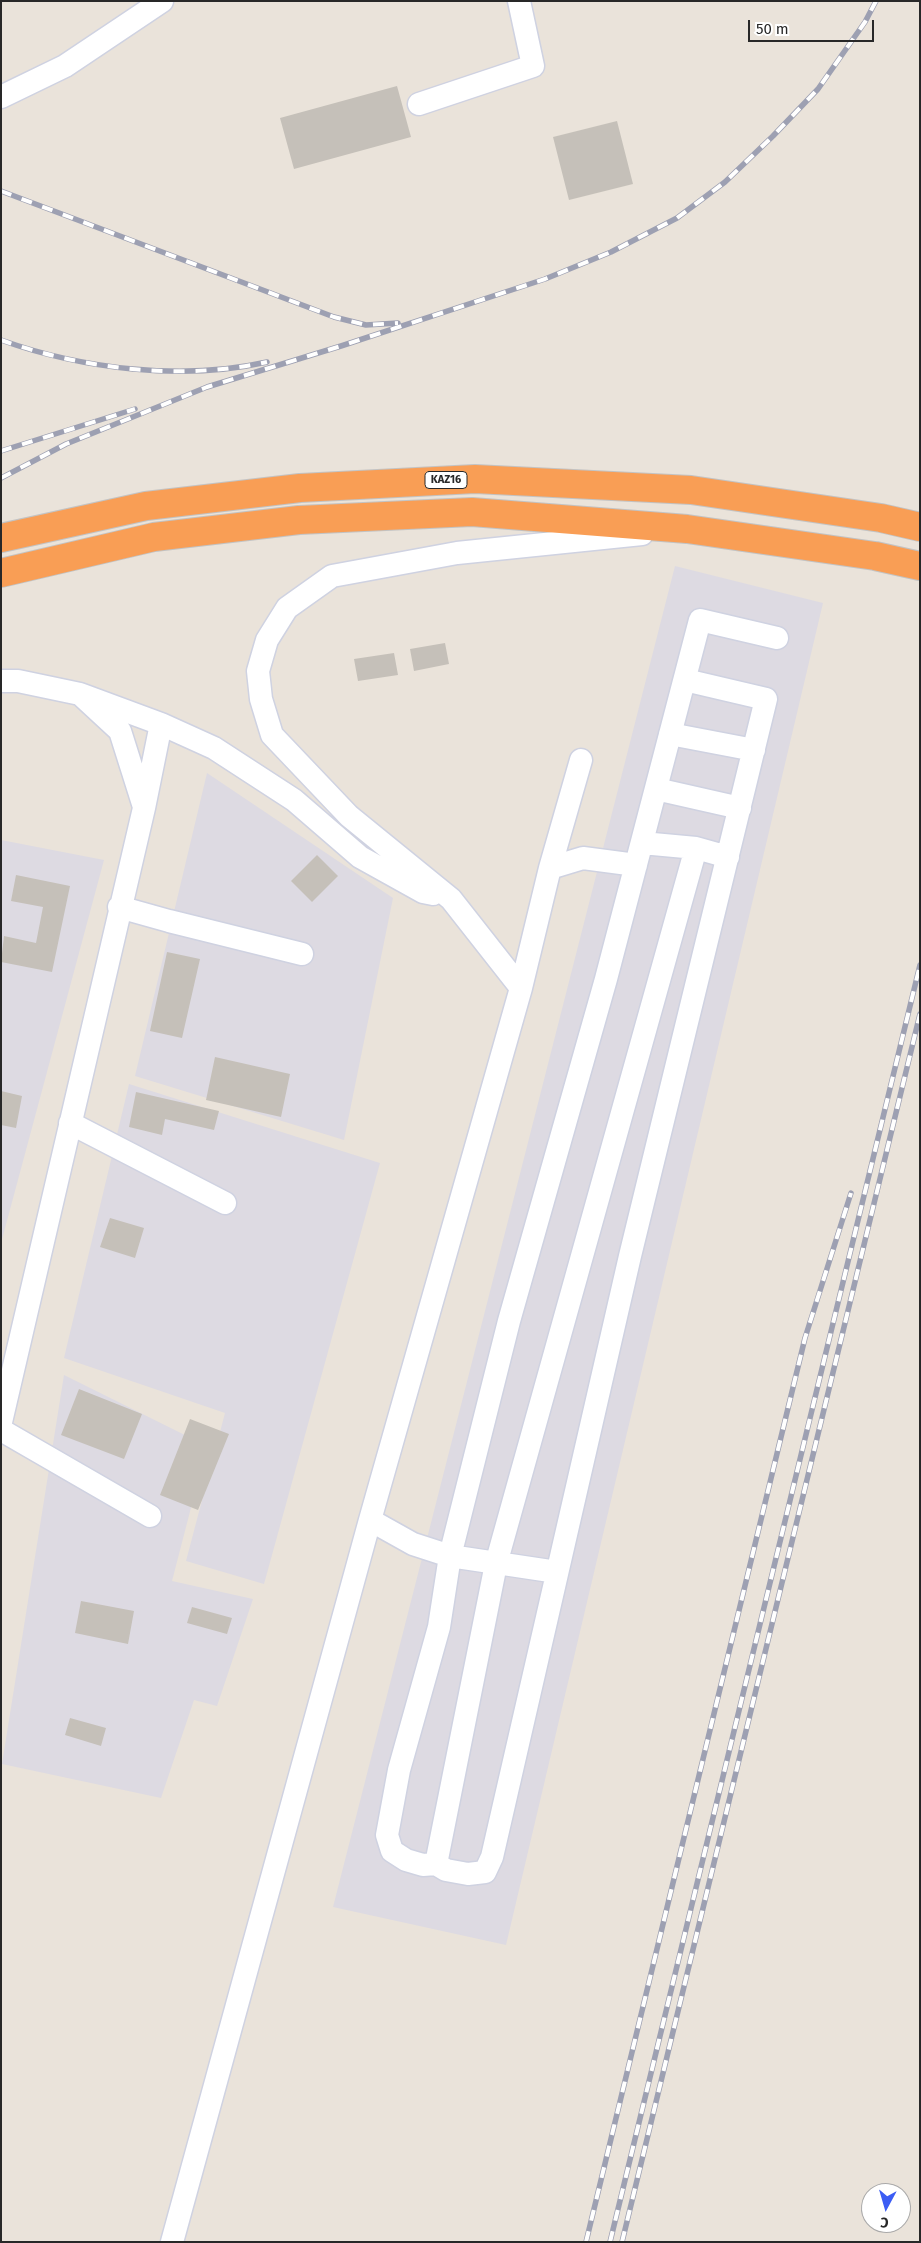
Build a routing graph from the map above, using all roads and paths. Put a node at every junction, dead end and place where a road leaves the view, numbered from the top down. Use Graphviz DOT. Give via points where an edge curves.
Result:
graph roads {
  1 [pos="162,1"];
  2 [pos="519,1"];
  3 [pos="1,97"];
  4 [pos="419,104"];
  5 [pos="920,527"];
  6 [pos="687,529"];
  7 [pos="7,536"];
  8 [pos="920,566"];
  9 [pos="7,571"];
  10 [pos="777,638"];
  11 [pos="685,680"];
  12 [pos="1,681"];
  13 [pos="80,694"];
  14 [pos="161,724"];
  15 [pos="670,734"];
  16 [pos="754,750"];
  17 [pos="581,760"];
  18 [pos="656,789"];
  19 [pos="144,808"];
  20 [pos="740,808"];
  21 [pos="642,843"];
  22 [pos="696,848"];
  23 [pos="728,857"];
  24 [pos="636,865"];
  25 [pos="550,868"];
  26 [pos="451,899"];
  27 [pos="119,906"];
  28 [pos="302,954"];
  29 [pos="521,988"];
  30 [pos="70,1123"];
  31 [pos="225,1203"];
  32 [pos="1,1422"];
  33 [pos="1,1430"];
  34 [pos="150,1516"];
  35 [pos="370,1520"];
  36 [pos="450,1556"];
  37 [pos="496,1564"];
  38 [pos="557,1572"];
  39 [pos="436,1864"];
  40 [pos="172,2242"];
  1 -- 3 [label="street" via="65,66"];
  2 -- 4 [label="street" via="533,66"];
  5 -- 7 [label="highway, KAZ16" via="880,518 691,490 475,479 300,488 146,506"];
  6 -- 8 [label="highway" via="875,556"];
  6 -- 9 [label="highway" via="472,512 299,520 154,538"];
  6 -- 26 [label="street" via="457,553 332,576 287,608 267,640 258,671 261,699 272,735 349,816"];
  10 -- 11 [label="street" via="700,620"];
  11 -- 15 [label="street"];
  11 -- 16 [label="street" via="766,699"];
  12 -- 13 [label="street" via="18,681"];
  13 -- 14 [label="street"];
  13 -- 19 [label="street" via="120,731"];
  14 -- 19 [label="street"];
  14 -- 26 [label="street" via="214,748 294,800 360,857 423,892"];
  15 -- 16 [label="street"];
  15 -- 18 [label="street"];
  16 -- 20 [label="street"];
  17 -- 25 [label="street"];
  18 -- 20 [label="street"];
  18 -- 21 [label="street"];
  19 -- 27 [label="street"];
  20 -- 23 [label="street"];
  21 -- 22 [label="street"];
  21 -- 24 [label="street"];
  22 -- 23 [label="street"];
  22 -- 37 [label="street"];
  23 -- 38 [label="street" via="630,1256"];
  24 -- 25 [label="street" via="583,858"];
  24 -- 36 [label="street" via="509,1321"];
  25 -- 29 [label="street"];
  26 -- 29 [label="street"];
  27 -- 28 [label="street"];
  27 -- 30 [label="street"];
  29 -- 35 [label="street"];
  30 -- 31 [label="street"];
  30 -- 32 [label="street"];
  33 -- 34 [label="street"];
  35 -- 36 [label="street" via="412,1544"];
  35 -- 40 [label="street"];
  36 -- 37 [label="street"];
  36 -- 39 [label="street" via="439,1627 399,1770 386,1835 392,1851 406,1860 423,1865"];
  37 -- 38 [label="street"];
  37 -- 39 [label="street"];
  38 -- 39 [label="street" via="492,1857 485,1872 468,1874 446,1870"];
}
